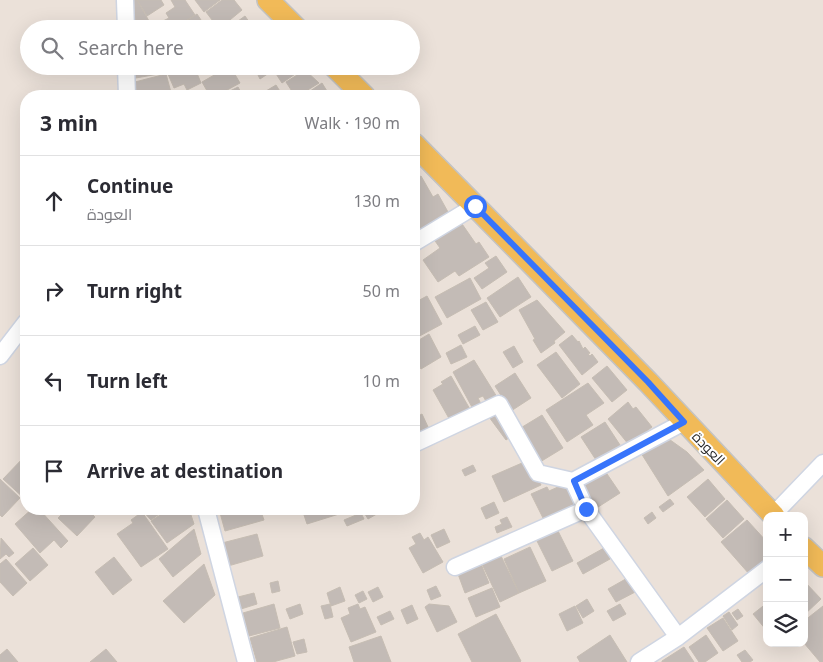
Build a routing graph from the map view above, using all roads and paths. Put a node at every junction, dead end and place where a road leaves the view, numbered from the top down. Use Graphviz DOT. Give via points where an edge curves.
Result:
graph roads {
  1 [pos="125,0"];
  2 [pos="268,0"];
  3 [pos="126,20"];
  4 [pos="288,20"];
  5 [pos="126,75"];
  6 [pos="343,75"];
  7 [pos="127,90"];
  8 [pos="358,90"];
  9 [pos="420,150"];
  10 [pos="475,206"];
  11 [pos="420,239"];
  12 [pos="20,330"];
  13 [pos="0,356"];
  14 [pos="684,422"];
  15 [pos="420,440"];
  16 [pos="823,464"];
  17 [pos="574,481"];
  18 [pos="586,509"];
  19 [pos="769,512"];
  20 [pos="777,512"];
  21 [pos="208,515"];
  22 [pos="808,552"];
  23 [pos="823,566"];
  24 [pos="455,567"];
  25 [pos="763,572"];
  26 [pos="678,637"];
  27 [pos="246,662"];
  28 [pos="639,662"];
  1 -- 3 [label="street"];
  2 -- 4 [label="main road"];
  5 -- 7 [label="street"];
  6 -- 8 [label="main road"];
  9 -- 10 [label="main road, العودة"];
  10 -- 11 [label="street"];
  10 -- 14 [label="main road, العودة"];
  12 -- 13 [label="street"];
  14 -- 17 [label="street"];
  14 -- 19 [label="main road, العودة"];
  15 -- 17 [label="street" via="499,404 538,473"];
  16 -- 20 [label="street"];
  17 -- 18 [label="street"];
  18 -- 24 [label="street"];
  18 -- 26 [label="street"];
  21 -- 27 [label="street"];
  22 -- 23 [label="main road"];
  25 -- 26 [label="street"];
  26 -- 28 [label="street"];
}
